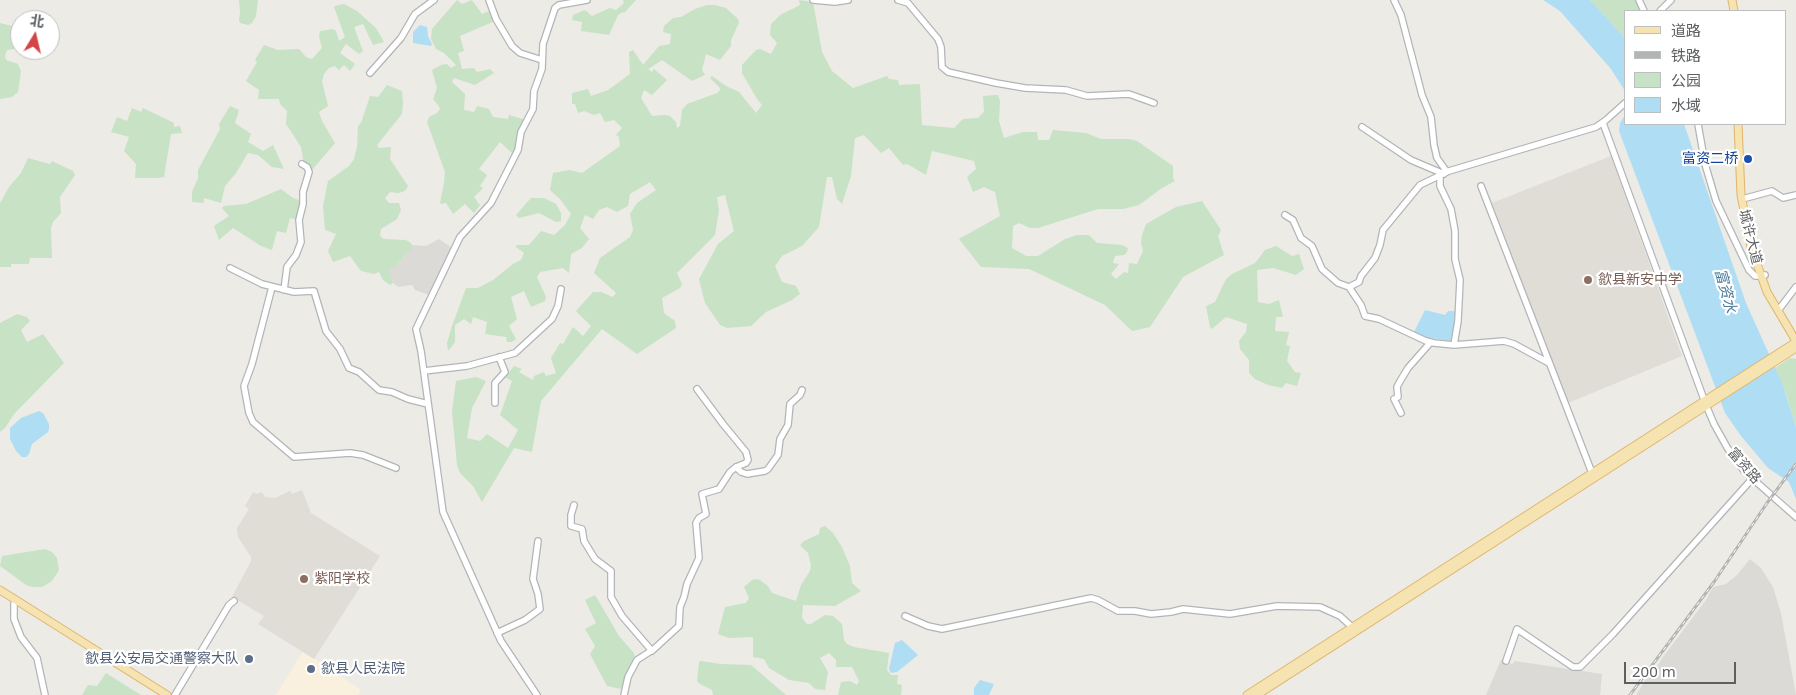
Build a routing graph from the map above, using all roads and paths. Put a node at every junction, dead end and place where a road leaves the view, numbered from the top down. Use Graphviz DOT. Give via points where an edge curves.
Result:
graph roads {
  1 [pos="434,0"];
  2 [pos="489,0"];
  3 [pos="587,0"];
  4 [pos="813,0"];
  5 [pos="848,0"];
  6 [pos="898,0"];
  7 [pos="1394,0"];
  8 [pos="1671,0"];
  9 [pos="1661,10"];
  10 [pos="542,60"];
  11 [pos="370,73"];
  12 [pos="1154,103"];
  13 [pos="1624,104"];
  14 [pos="1602,123"];
  15 [pos="1698,125"];
  16 [pos="1738,125"];
  17 [pos="1743,125"];
  18 [pos="1362,127"];
  19 [pos="302,164"];
  20 [pos="1444,174"];
  21 [pos="1480,186"];
  22 [pos="1796,195"];
  23 [pos="1746,198"];
  24 [pos="1285,215"];
  25 [pos="230,268"];
  26 [pos="1762,276"];
  27 [pos="272,287"];
  28 [pos="1349,287"];
  29 [pos="1796,287"];
  30 [pos="561,289"];
  31 [pos="284,290"];
  32 [pos="1780,308"];
  33 [pos="1796,334"];
  34 [pos="1430,342"];
  35 [pos="1796,342"];
  36 [pos="1454,345"];
  37 [pos="1796,348"];
  38 [pos="1779,356"];
  39 [pos="499,357"];
  40 [pos="1549,363"];
  41 [pos="424,371"];
  42 [pos="697,389"];
  43 [pos="802,390"];
  44 [pos="495,403"];
  45 [pos="1705,403"];
  46 [pos="428,404"];
  47 [pos="1401,413"];
  48 [pos="736,467"];
  49 [pos="396,468"];
  50 [pos="1592,473"];
  51 [pos="1752,479"];
  52 [pos="574,505"];
  53 [pos="1796,517"];
  54 [pos="538,541"];
  55 [pos="0,590"];
  56 [pos="0,595"];
  57 [pos="234,601"];
  58 [pos="14,604"];
  59 [pos="905,616"];
  60 [pos="1353,628"];
  61 [pos="497,633"];
  62 [pos="652,651"];
  63 [pos="1506,661"];
  64 [pos="45,695"];
  65 [pos="159,695"];
  66 [pos="168,695"];
  67 [pos="174,695"];
  68 [pos="537,695"];
  69 [pos="624,695"];
  70 [pos="1247,695"];
  71 [pos="1257,695"];
  1 -- 11 [label="street" via="415,14 401,38"];
  2 -- 10 [label="street" via="512,46 520,53"];
  3 -- 10 [label="street" via="559,4 555,8"];
  4 -- 5 [label="street"];
  6 -- 12 [label="street" via="908,3 938,39 942,67 948,72 996,83 1066,90 1087,96 1129,94"];
  7 -- 20 [label="street" via="1431,117 1434,145"];
  8 -- 9 [label="street"];
  10 -- 41 [label="street" via="533,110 521,132 518,150 491,203 462,234 418,323 416,330"];
  13 -- 14 [label="street"];
  14 -- 20 [label="street"];
  14 -- 45 [label="street, 富资路"];
  15 -- 26 [label="street" via="1716,201 1749,270 1755,276"];
  16 -- 26 [label="main road, 城许大道" via="1743,213"];
  17 -- 23 [label="main road, 城许大道"];
  18 -- 20 [label="street" via="1411,160"];
  19 -- 31 [label="street" via="309,172 303,192 301,242 287,267"];
  20 -- 28 [label="street" via="1420,185 1390,220 1383,230 1375,258 1359,282"];
  20 -- 36 [label="street" via="1440,186 1451,209 1460,280"];
  21 -- 40 [label="street"];
  22 -- 23 [label="street" via="1780,197 1772,191"];
  23 -- 26 [label="main road, 城许大道"];
  24 -- 28 [label="street" via="1293,220 1301,238 1312,246 1322,269 1338,283"];
  25 -- 27 [label="street"];
  26 -- 32 [label="main road, 城许大道"];
  26 -- 35 [label="main road, 城许大道" via="1772,303"];
  27 -- 31 [label="street"];
  27 -- 49 [label="street" via="244,386 248,413 253,422 294,457 350,453"];
  28 -- 34 [label="street" via="1365,316"];
  29 -- 32 [label="street"];
  30 -- 39 [label="street" via="556,310 547,325 516,353"];
  31 -- 46 [label="street" via="315,292 326,331 349,368 359,372 379,390"];
  32 -- 33 [label="main road, 城许大道"];
  34 -- 36 [label="street"];
  34 -- 47 [label="street" via="1399,383 1398,397 1394,399"];
  35 -- 38 [label="main road"];
  36 -- 40 [label="street" via="1504,342"];
  37 -- 38 [label="main road"];
  38 -- 45 [label="main road"];
  39 -- 41 [label="street" via="467,366"];
  39 -- 44 [label="street" via="505,372 495,383"];
  40 -- 50 [label="street"];
  41 -- 46 [label="street"];
  42 -- 48 [label="street" via="748,455 746,463"];
  43 -- 48 [label="street" via="790,404 788,425 780,440 778,455 768,469 747,474"];
  45 -- 50 [label="main road"];
  45 -- 51 [label="street, 富资路" via="1728,449"];
  45 -- 71 [label="main road"];
  46 -- 61 [label="street" via="441,507"];
  48 -- 62 [label="street" via="719,489 702,494 706,514 696,523 699,558 680,607 679,626"];
  50 -- 60 [label="main road"];
  51 -- 53 [label="street, 富资路"];
  51 -- 63 [label="street" via="1580,667 1574,667 1517,629"];
  52 -- 62 [label="street" via="571,526 582,529 584,540 595,559 611,571 612,598 622,616"];
  54 -- 61 [label="street" via="534,579 540,609"];
  55 -- 66 [label="main road"];
  56 -- 58 [label="main road"];
  57 -- 67 [label="street"];
  58 -- 64 [label="street" via="14,618 21,637 36,658"];
  58 -- 65 [label="main road"];
  59 -- 60 [label="street" via="942,629 1091,598 1118,611 1151,614 1183,610 1230,614 1277,606 1320,607 1340,616"];
  60 -- 70 [label="main road"];
  61 -- 68 [label="street"];
  62 -- 69 [label="street" via="633,665"];
}
